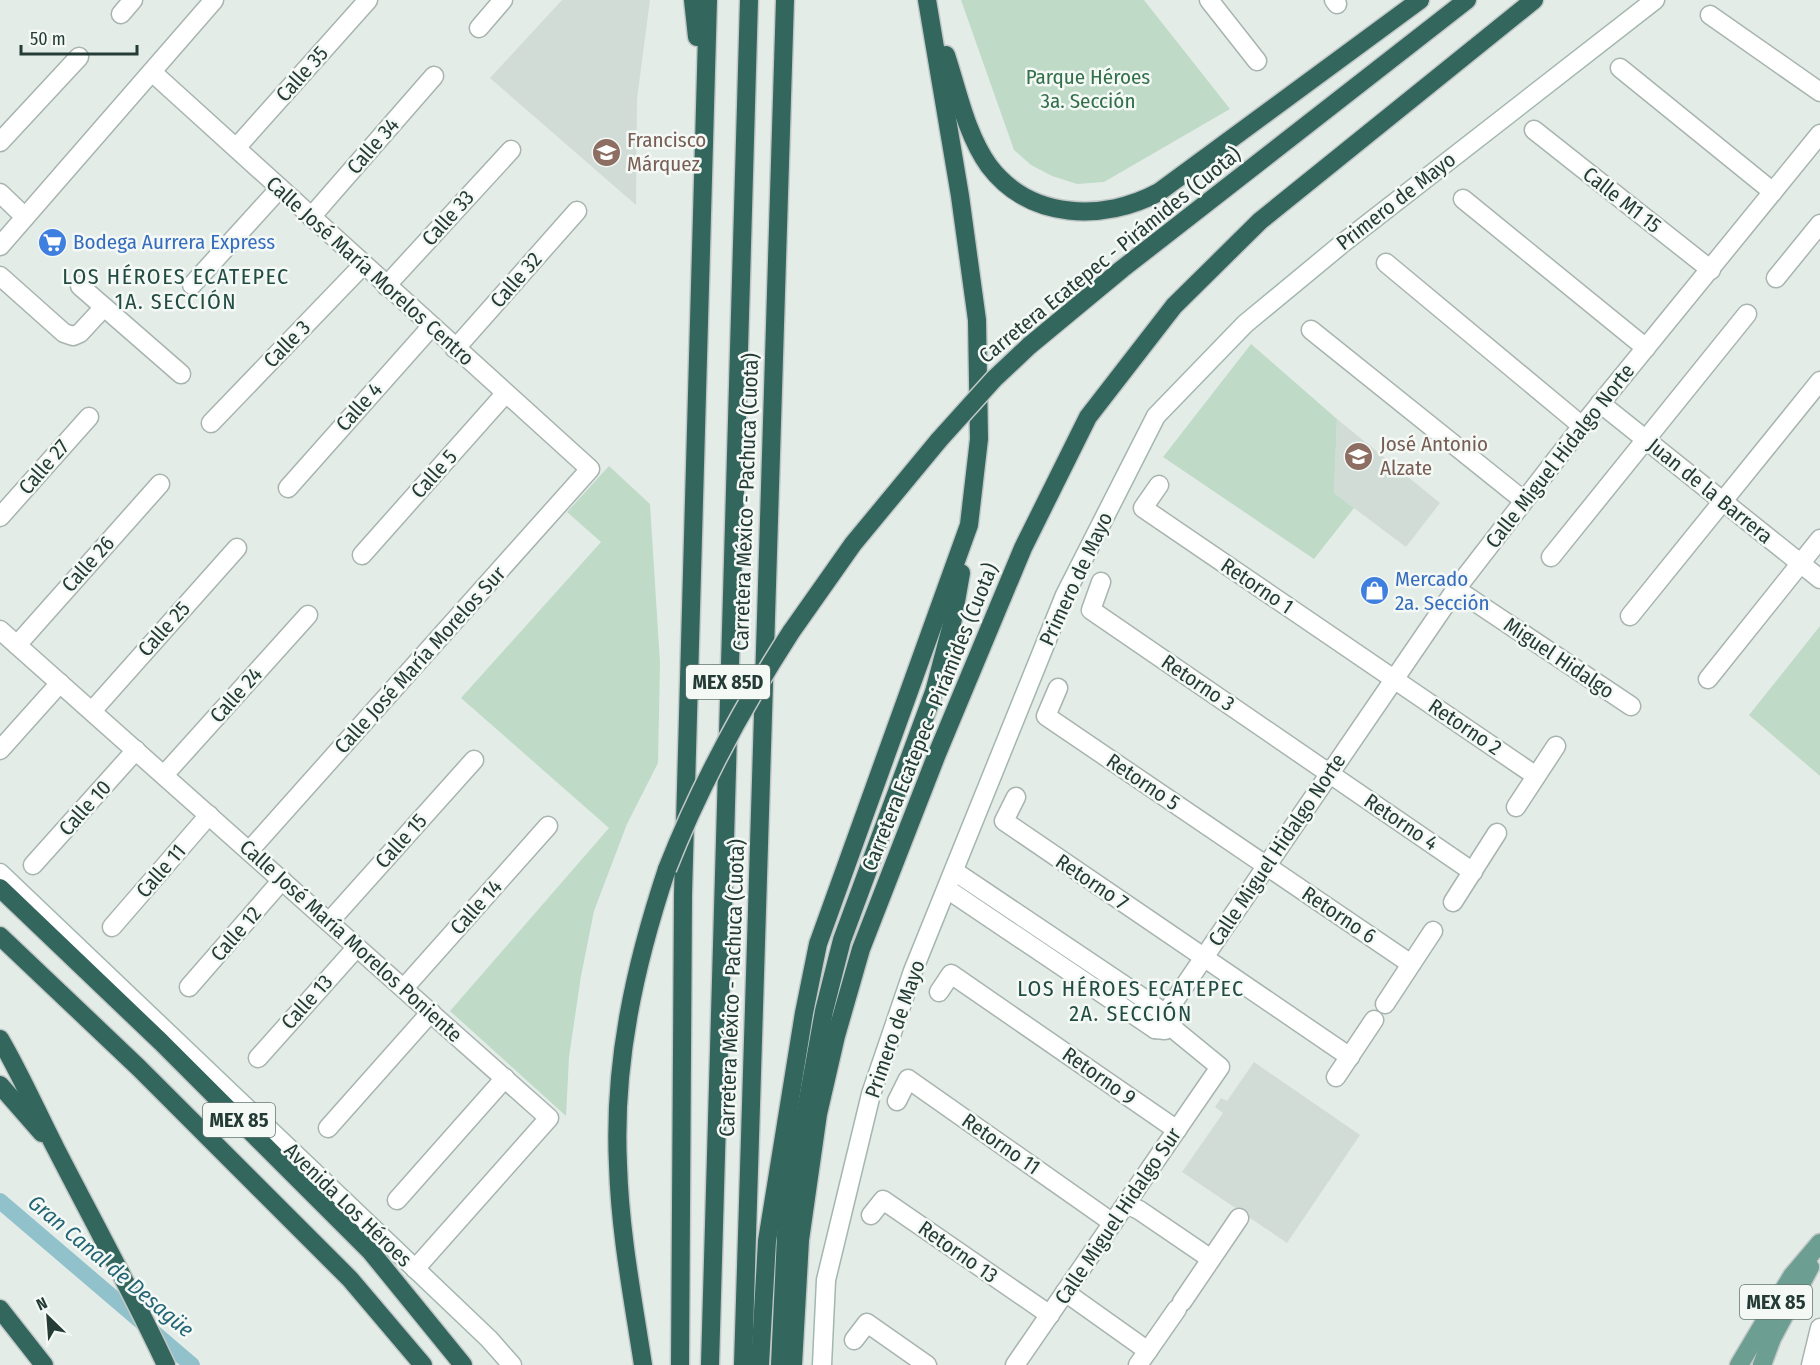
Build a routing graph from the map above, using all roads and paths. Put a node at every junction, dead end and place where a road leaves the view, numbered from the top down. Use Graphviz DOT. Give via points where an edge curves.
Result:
graph roads {
  1 [pos="214,0"];
  2 [pos="368,0"];
  3 [pos="503,0"];
  4 [pos="693,0"];
  5 [pos="708,0"];
  6 [pos="749,0"];
  7 [pos="785,0"];
  8 [pos="928,0"];
  9 [pos="1209,0"];
  10 [pos="1420,0"];
  11 [pos="1467,0"];
  12 [pos="1534,0"];
  13 [pos="1654,0"];
  14 [pos="1710,15"];
  15 [pos="479,28"];
  16 [pos="79,57"];
  17 [pos="1257,61"];
  18 [pos="1620,68"];
  19 [pos="152,72"];
  20 [pos="435,76"];
  21 [pos="1820,92"];
  22 [pos="705,115"];
  23 [pos="1534,130"];
  24 [pos="1820,134"];
  25 [pos="0,141"];
  26 [pos="236,148"];
  27 [pos="511,150"];
  28 [pos="280,188"];
  29 [pos="1773,192"];
  30 [pos="0,193"];
  31 [pos="1463,200"];
  32 [pos="577,211"];
  33 [pos="311,217"];
  34 [pos="25,218"];
  35 [pos="1820,224"];
  36 [pos="0,246"];
  37 [pos="1386,263"];
  38 [pos="363,265"];
  39 [pos="1710,270"];
  40 [pos="0,276"];
  41 [pos="1776,278"];
  42 [pos="192,285"];
  43 [pos="80,286"];
  44 [pos="386,286"];
  45 [pos="104,307"];
  46 [pos="1747,314"];
  47 [pos="431,327"];
  48 [pos="1311,330"];
  49 [pos="1646,348"];
  50 [pos="455,349"];
  51 [pos="181,374"];
  52 [pos="1820,381"];
  53 [pos="506,394"];
  54 [pos="1600,403"];
  55 [pos="89,417"];
  56 [pos="211,423"];
  57 [pos="1581,426"];
  58 [pos="1645,439"];
  59 [pos="590,469"];
  60 [pos="160,484"];
  61 [pos="1159,485"];
  62 [pos="288,488"];
  63 [pos="1523,500"];
  64 [pos="1722,501"];
  65 [pos="0,517"];
  66 [pos="969,527"];
  67 [pos="1820,539"];
  68 [pos="237,548"];
  69 [pos="362,555"];
  70 [pos="1551,557"];
  71 [pos="1800,563"];
  72 [pos="1820,579"];
  73 [pos="1101,582"];
  74 [pos="1456,589"];
  75 [pos="308,615"];
  76 [pos="1630,616"];
  77 [pos="0,630"];
  78 [pos="17,645"];
  79 [pos="1394,679"];
  80 [pos="1708,679"];
  81 [pos="60,682"];
  82 [pos="1058,688"];
  83 [pos="1631,706"];
  84 [pos="92,711"];
  85 [pos="1556,746"];
  86 [pos="0,750"];
  87 [pos="136,750"];
  88 [pos="474,760"];
  89 [pos="1329,773"];
  90 [pos="164,775"];
  91 [pos="1536,776"];
  92 [pos="1016,797"];
  93 [pos="1516,807"];
  94 [pos="209,815"];
  95 [pos="548,826"];
  96 [pos="1497,833"];
  97 [pos="249,851"];
  98 [pos="33,865"];
  99 [pos="1266,866"];
  100 [pos="954,871"];
  101 [pos="1473,872"];
  102 [pos="0,873"];
  103 [pos="282,880"];
  104 [pos="0,888"];
  105 [pos="946,890"];
  106 [pos="1453,902"];
  107 [pos="1010,908"];
  108 [pos="329,922"];
  109 [pos="1000,924"];
  110 [pos="112,927"];
  111 [pos="1433,931"];
  112 [pos="0,936"];
  113 [pos="357,947"];
  114 [pos="1203,958"];
  115 [pos="1411,964"];
  116 [pos="189,987"];
  117 [pos="404,988"];
  118 [pos="939,992"];
  119 [pos="1385,1004"];
  120 [pos="431,1012"];
  121 [pos="1374,1020"];
  122 [pos="1160,1021"];
  123 [pos="0,1039"];
  124 [pos="1350,1057"];
  125 [pos="258,1058"];
  126 [pos="1336,1077"];
  127 [pos="505,1078"];
  128 [pos="0,1085"];
  129 [pos="897,1101"];
  130 [pos="328,1128"];
  131 [pos="1177,1130"];
  132 [pos="55,1147"];
  133 [pos="397,1200"];
  134 [pos="1126,1204"];
  135 [pos="871,1215"];
  136 [pos="1239,1218"];
  137 [pos="1113,1223"];
  138 [pos="1820,1245"];
  139 [pos="1211,1259"];
  140 [pos="415,1269"];
  141 [pos="1065,1292"];
  142 [pos="0,1309"];
  143 [pos="1050,1315"];
  144 [pos="1820,1328"];
  145 [pos="854,1340"];
  146 [pos="1143,1358"];
  147 [pos="44,1365"];
  148 [pos="166,1365"];
  149 [pos="423,1365"];
  150 [pos="463,1365"];
  151 [pos="512,1365"];
  152 [pos="643,1365"];
  153 [pos="680,1365"];
  154 [pos="710,1365"];
  155 [pos="743,1365"];
  156 [pos="760,1365"];
  157 [pos="780,1365"];
  158 [pos="793,1365"];
  159 [pos="822,1365"];
  160 [pos="927,1365"];
  161 [pos="1015,1365"];
  162 [pos="1739,1365"];
  163 [pos="1762,1365"];
  164 [pos="1811,1365"];
  1 -- 19 [label="street"];
  2 -- 26 [label="street, Calle 35"];
  3 -- 15 [label="street"];
  4 -- 22 [label="highway"];
  5 -- 22 [label="highway"];
  6 -- 154 [label="highway, Carretera México - Pachuca (Cuota) / MEX 85D"];
  7 -- 155 [label="highway, Carretera México - Pachuca (Cuota) / MEX 85D"];
  8 -- 10 [label="highway" via="969,128 990,166 1020,194 1050,207 1095,213 1140,202 1159,192"];
  8 -- 66 [label="highway" via="977,320 979,439"];
  9 -- 17 [label="street"];
  11 -- 152 [label="highway, Carretera Ecatepec - Pirámides (Cuota), bridge" via="1122,270 994,379 853,544 751,693 712,765 667,869 645,934 627,1016 618,1164 624,1239"];
  12 -- 158 [label="highway, Carretera Ecatepec - Pirámides (Cuota)" via="1260,221 1174,306 1089,417 1023,548 861,949 818,1114 800,1240"];
  13 -- 100 [label="street, Primero de Mayo" via="1245,324 1156,416 1065,595"];
  14 -- 21 [label="street"];
  16 -- 25 [label="street"];
  18 -- 29 [label="street"];
  19 -- 26 [label="street, Calle José María Morelos Centro"];
  19 -- 34 [label="street"];
  20 -- 33 [label="street, Calle 34"];
  22 -- 153 [label="highway" via="683,895"];
  23 -- 39 [label="street, Calle M1 15"];
  24 -- 29 [label="street, Calle Miguel Hidalgo Norte"];
  26 -- 28 [label="street, Calle José María Morelos Centro"];
  27 -- 44 [label="street, Calle 33"];
  28 -- 33 [label="street, Calle José María Morelos Centro"];
  28 -- 42 [label="street"];
  29 -- 39 [label="street, Calle Miguel Hidalgo Norte"];
  30 -- 34 [label="street"];
  31 -- 49 [label="street"];
  32 -- 50 [label="street, Calle 32"];
  33 -- 38 [label="street, Calle José María Morelos Centro"];
  34 -- 36 [label="street"];
  35 -- 41 [label="street"];
  37 -- 57 [label="street"];
  38 -- 44 [label="street, Calle José María Morelos Centro"];
  38 -- 56 [label="street, Calle 3"];
  39 -- 49 [label="street, Calle Miguel Hidalgo Norte"];
  40 -- 45 [label="street" via="64,333 73,336"];
  43 -- 45 [label="street"];
  44 -- 47 [label="street, Calle José María Morelos Centro"];
  45 -- 51 [label="street"];
  46 -- 58 [label="street"];
  47 -- 50 [label="street, Calle José María Morelos Centro"];
  47 -- 62 [label="street, Calle 4"];
  48 -- 63 [label="street"];
  49 -- 54 [label="street, Calle Miguel Hidalgo Norte"];
  50 -- 53 [label="street, Calle José María Morelos Centro"];
  52 -- 64 [label="street"];
  53 -- 59 [label="street, Calle José María Morelos Centro"];
  53 -- 69 [label="street, Calle 5"];
  54 -- 57 [label="street, Calle Miguel Hidalgo Norte"];
  54 -- 58 [label="street, Juan de la Barrera"];
  55 -- 65 [label="street, Calle 27"];
  57 -- 63 [label="street, Calle Miguel Hidalgo Norte"];
  58 -- 64 [label="street, Juan de la Barrera"];
  58 -- 70 [label="street"];
  59 -- 97 [label="street, Calle José María Morelos Sur"];
  60 -- 78 [label="street, Calle 26"];
  61 -- 79 [label="street, Retorno 1" via="1143,508"];
  63 -- 74 [label="street, Calle Miguel Hidalgo Norte"];
  64 -- 71 [label="street, Juan de la Barrera"];
  64 -- 76 [label="street"];
  66 -- 156 [label="highway" via="819,944 767,1241"];
  66 -- 157 [label="highway" via="952,624 934,692 842,940 824,1011 787,1215"];
  67 -- 71 [label="street"];
  68 -- 84 [label="street, Calle 25"];
  71 -- 72 [label="street, Juan de la Barrera"];
  71 -- 80 [label="street"];
  73 -- 89 [label="street, Retorno 3" via="1091,610"];
  74 -- 79 [label="street, Calle Miguel Hidalgo Norte"];
  74 -- 83 [label="street, Miguel Hidalgo"];
  75 -- 90 [label="street, Calle 24"];
  77 -- 78 [label="street, Calle José María Morelos Poniente"];
  78 -- 81 [label="street, Calle José María Morelos Poniente"];
  79 -- 89 [label="street, Calle Miguel Hidalgo Norte"];
  79 -- 91 [label="street, Retorno 2"];
  81 -- 84 [label="street, Calle José María Morelos Poniente"];
  81 -- 86 [label="street"];
  82 -- 99 [label="street, Retorno 5" via="1046,716"];
  84 -- 87 [label="street, Calle José María Morelos Poniente"];
  85 -- 91 [label="street"];
  87 -- 90 [label="street, Calle José María Morelos Poniente"];
  87 -- 98 [label="street, Calle 10"];
  88 -- 108 [label="street, Calle 15"];
  89 -- 99 [label="street, Calle Miguel Hidalgo Norte"];
  89 -- 101 [label="street, Retorno 4"];
  90 -- 94 [label="street, Calle José María Morelos Poniente"];
  91 -- 93 [label="street"];
  92 -- 114 [label="street, Retorno 7" via="1004,821"];
  94 -- 97 [label="street, Calle José María Morelos Poniente"];
  94 -- 110 [label="street, Calle 11"];
  95 -- 117 [label="street, Calle 14"];
  96 -- 101 [label="street"];
  97 -- 103 [label="street, Calle José María Morelos Poniente"];
  99 -- 114 [label="street, Calle Miguel Hidalgo Norte"];
  99 -- 115 [label="street, Retorno 6"];
  100 -- 105 [label="street, Primero de Mayo"];
  100 -- 107 [label="street"];
  101 -- 106 [label="street"];
  102 -- 140 [label="street, Avenida Los Héroes"];
  103 -- 108 [label="street, Calle José María Morelos Poniente"];
  103 -- 116 [label="street, Calle 12"];
  104 -- 150 [label="highway, MEX 85" via="371,1252"];
  105 -- 109 [label="street"];
  105 -- 159 [label="street, Primero de Mayo" via="871,1094 826,1280"];
  107 -- 109 [label="street"];
  107 -- 122 [label="street"];
  108 -- 113 [label="street, Calle José María Morelos Poniente"];
  109 -- 122 [label="street"];
  111 -- 115 [label="street"];
  112 -- 149 [label="highway, MEX 85" via="351,1279"];
  113 -- 117 [label="street, Calle José María Morelos Poniente"];
  113 -- 125 [label="street, Calle 13"];
  114 -- 122 [label="street, Calle Miguel Hidalgo Norte"];
  114 -- 124 [label="street"];
  115 -- 119 [label="street"];
  117 -- 120 [label="street, Calle José María Morelos Poniente"];
  118 -- 131 [label="street, Retorno 9" via="951,974"];
  120 -- 127 [label="street, Calle José María Morelos Poniente"];
  120 -- 130 [label="street"];
  121 -- 124 [label="street"];
  122 -- 131 [label="street, Calle Miguel Hidalgo Sur" via="1221,1067"];
  123 -- 132 [label="highway"];
  124 -- 126 [label="street"];
  127 -- 133 [label="street"];
  127 -- 140 [label="street, Calle José María Morelos Poniente" via="549,1118"];
  128 -- 132 [label="highway"];
  129 -- 137 [label="street, Retorno 11" via="908,1079"];
  131 -- 134 [label="street, Calle Miguel Hidalgo Sur"];
  132 -- 148 [label="highway"];
  134 -- 137 [label="street, Calle Miguel Hidalgo Sur"];
  134 -- 139 [label="street"];
  135 -- 143 [label="street, Retorno 13" via="883,1200"];
  136 -- 139 [label="street"];
  137 -- 141 [label="street, Calle Miguel Hidalgo Sur"];
  138 -- 162 [label="main road, MEX 85" via="1792,1276"];
  138 -- 163 [label="main road, MEX 85"];
  139 -- 146 [label="street"];
  140 -- 151 [label="street, Avenida Los Héroes"];
  141 -- 143 [label="street, Calle Miguel Hidalgo Sur"];
  141 -- 146 [label="street"];
  142 -- 147 [label="highway"];
  143 -- 161 [label="street, Calle Miguel Hidalgo Sur"];
  144 -- 164 [label="street"];
  145 -- 160 [label="street" via="867,1323"];
}
